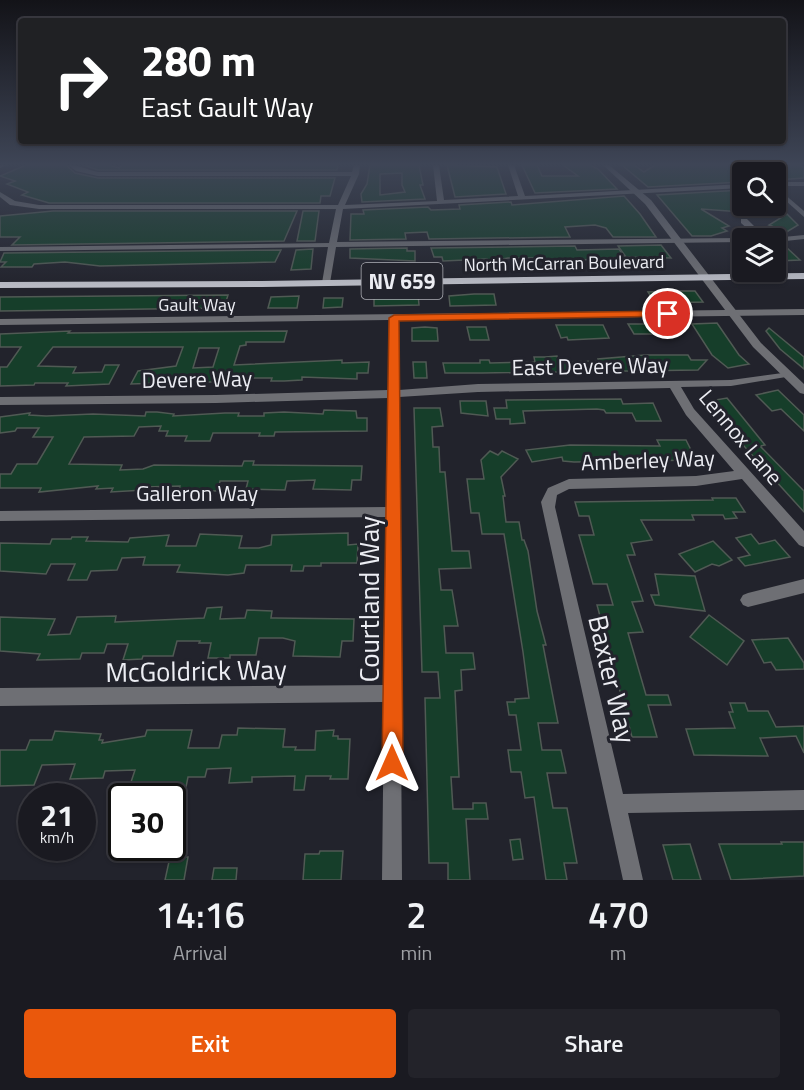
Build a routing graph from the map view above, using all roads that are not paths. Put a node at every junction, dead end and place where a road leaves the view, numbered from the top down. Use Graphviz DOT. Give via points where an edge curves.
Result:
graph roads {
  1 [pos="33,206"];
  2 [pos="364,206"];
  3 [pos="649,206"];
  4 [pos="340,207"];
  5 [pos="744,221"];
  6 [pos="751,228"];
  7 [pos="804,237"];
  8 [pos="786,239"];
  9 [pos="732,240"];
  10 [pos="678,241"];
  11 [pos="331,245"];
  12 [pos="0,249"];
  13 [pos="786,268"];
  14 [pos="804,268"];
  15 [pos="732,270"];
  16 [pos="703,274"];
  17 [pos="0,276"];
  18 [pos="804,276"];
  19 [pos="327,279"];
  20 [pos="0,285"];
  21 [pos="804,312"];
  22 [pos="732,313"];
  23 [pos="394,318"];
  24 [pos="0,322"];
  25 [pos="786,374"];
  26 [pos="674,385"];
  27 [pos="804,390"];
  28 [pos="394,394"];
  29 [pos="0,401"];
  30 [pos="744,474"];
  31 [pos="554,490"];
  32 [pos="393,512"];
  33 [pos="0,516"];
  34 [pos="804,541"];
  35 [pos="804,586"];
  36 [pos="748,600"];
  37 [pos="393,693"];
  38 [pos="0,697"];
  39 [pos="804,800"];
  40 [pos="616,804"];
  41 [pos="392,880"];
  42 [pos="633,880"];
  1 -- 4 [label="street"];
  2 -- 4 [label="street"];
  3 -- 10 [label="street"];
  4 -- 11 [label="street"];
  5 -- 6 [label="street"];
  7 -- 8 [label="street"];
  9 -- 10 [label="street"];
  10 -- 11 [label="street"];
  10 -- 16 [label="street"];
  11 -- 12 [label="street"];
  11 -- 19 [label="street"];
  13 -- 14 [label="main road"];
  15 -- 16 [label="main road, North McCarran Boulevard / NV 659"];
  16 -- 18 [label="main road, North McCarran Boulevard / NV 659"];
  16 -- 19 [label="main road, North McCarran Boulevard / NV 659"];
  16 -- 22 [label="street"];
  17 -- 19 [label="main road, North McCarran Boulevard / NV 659"];
  19 -- 20 [label="main road, North McCarran Boulevard / NV 659"];
  21 -- 22 [label="street, Gault Way"];
  22 -- 23 [label="street, Gault Way"];
  22 -- 25 [label="street" via="765,355"];
  23 -- 24 [label="street, Gault Way"];
  23 -- 28 [label="street, Courtland Way"];
  25 -- 26 [label="street, East Devere Way" via="731,383"];
  25 -- 27 [label="street"];
  26 -- 28 [label="street, East Devere Way" via="478,388"];
  26 -- 30 [label="street, Lennox Lane" via="690,412"];
  28 -- 29 [label="street, Devere Way"];
  28 -- 32 [label="street, Courtland Way"];
  30 -- 31 [label="street, Amberley Way" via="696,481 569,484"];
  30 -- 34 [label="street, Lennox Lane"];
  31 -- 40 [label="street, Baxter Way" via="548,507"];
  32 -- 33 [label="street, Galleron Way"];
  32 -- 37 [label="street, Courtland Way"];
  35 -- 36 [label="street"];
  37 -- 38 [label="street, McGoldrick Way"];
  37 -- 41 [label="street, Courtland Way"];
  39 -- 40 [label="street"];
  40 -- 42 [label="street, Baxter Way"];
}
